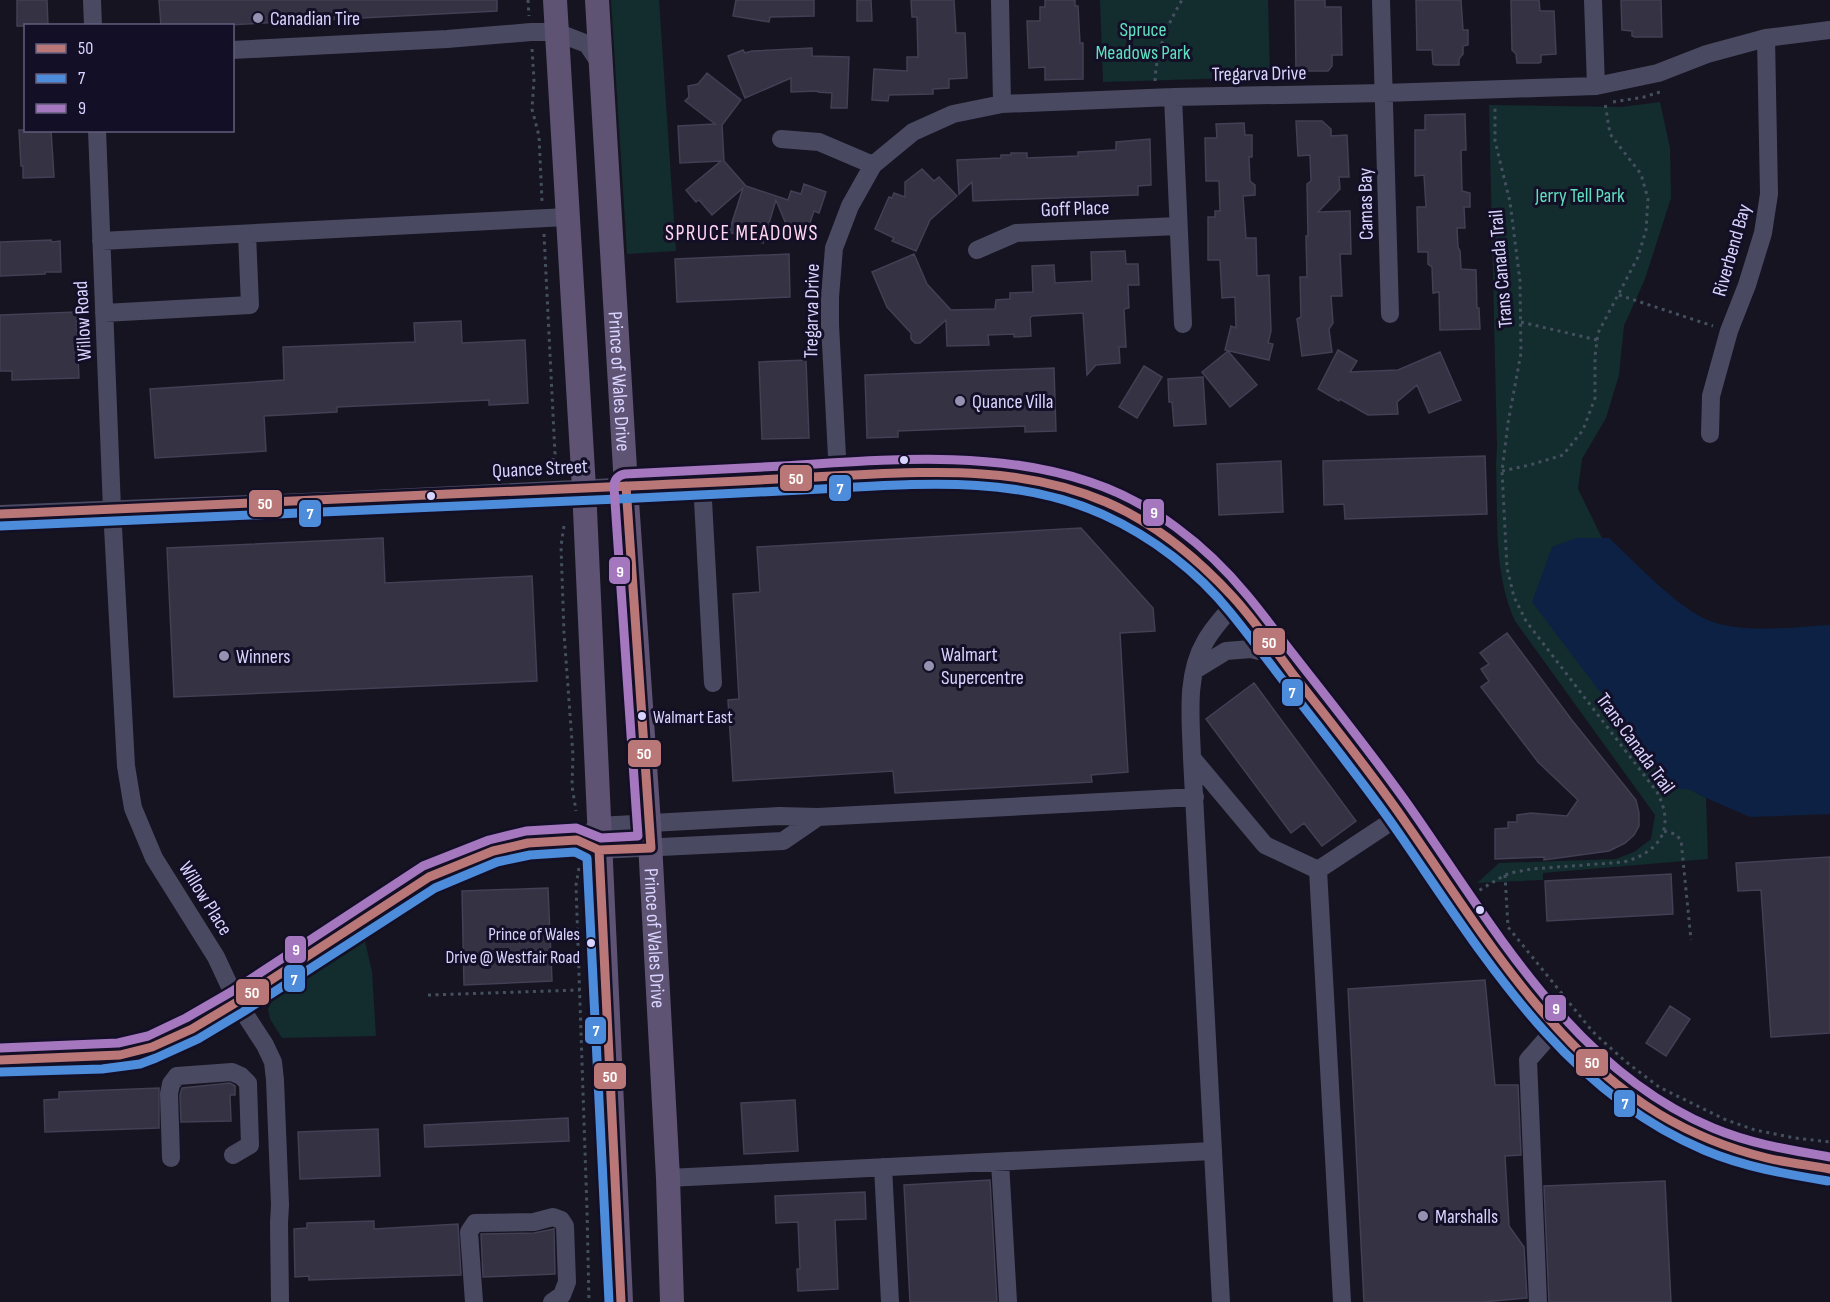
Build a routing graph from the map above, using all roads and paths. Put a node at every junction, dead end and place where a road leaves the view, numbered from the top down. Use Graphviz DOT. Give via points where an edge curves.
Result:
graph roads {
  1 [pos="92,0"];
  2 [pos="555,0"];
  3 [pos="597,0"];
  4 [pos="1000,0"];
  5 [pos="1182,0"];
  6 [pos="1381,0"];
  7 [pos="1593,0"];
  8 [pos="93,24"];
  9 [pos="1830,30"];
  10 [pos="531,32"];
  11 [pos="556,32"];
  12 [pos="1766,38"];
  13 [pos="234,50"];
  14 [pos="602,67"];
  15 [pos="1596,86"];
  16 [pos="1384,93"];
  17 [pos="1164,97"];
  18 [pos="1605,103"];
  19 [pos="1002,104"];
  20 [pos="1495,107"];
  21 [pos="97,132"];
  22 [pos="781,139"];
  23 [pos="873,165"];
  24 [pos="555,217"];
  25 [pos="1178,226"];
  26 [pos="247,234"];
  27 [pos="101,241"];
  28 [pos="977,250"];
  29 [pos="1619,295"];
  30 [pos="104,313"];
  31 [pos="1390,314"];
  32 [pos="1521,322"];
  33 [pos="1183,324"];
  34 [pos="1729,331"];
  35 [pos="1597,340"];
  36 [pos="1710,434"];
  37 [pos="555,461"];
  38 [pos="1502,471"];
  39 [pos="838,475"];
  40 [pos="702,482"];
  41 [pos="626,486"];
  42 [pos="584,488"];
  43 [pos="112,509"];
  44 [pos="0,514"];
  45 [pos="564,525"];
  46 [pos="1236,601"];
  47 [pos="1279,656"];
  48 [pos="1195,670"];
  49 [pos="713,683"];
  50 [pos="1192,758"];
  51 [pos="1195,797"];
  52 [pos="576,811"];
  53 [pos="1401,815"];
  54 [pos="818,817"];
  55 [pos="649,824"];
  56 [pos="598,826"];
  57 [pos="1664,831"];
  58 [pos="577,840"];
  59 [pos="651,848"];
  60 [pos="600,850"];
  61 [pos="579,868"];
  62 [pos="1318,870"];
  63 [pos="1505,875"];
  64 [pos="1458,900"];
  65 [pos="1691,940"];
  66 [pos="580,990"];
  67 [pos="428,995"];
  68 [pos="237,1002"];
  69 [pos="1556,1028"];
  70 [pos="0,1060"];
  71 [pos="1830,1142"];
  72 [pos="1212,1151"];
  73 [pos="233,1155"];
  74 [pos="171,1158"];
  75 [pos="1000,1162"];
  76 [pos="883,1167"];
  77 [pos="1830,1169"];
  78 [pos="668,1178"];
  79 [pos="280,1302"];
  80 [pos="474,1302"];
  81 [pos="552,1302"];
  82 [pos="589,1302"];
  83 [pos="621,1302"];
  84 [pos="672,1302"];
  85 [pos="890,1302"];
  86 [pos="1008,1302"];
  87 [pos="1221,1302"];
  88 [pos="1342,1302"];
  89 [pos="1539,1302"];
  1 -- 8 [label="street"];
  2 -- 11 [label="main road"];
  3 -- 14 [label="main road, Prince of Wales Drive"];
  4 -- 19 [label="street"];
  5 -- 17 [label="path" via="1157,55"];
  6 -- 16 [label="street, Camas Bay"];
  7 -- 15 [label="street"];
  9 -- 12 [label="street, Tregarva Drive"];
  10 -- 11 [label="street"];
  10 -- 13 [label="street"];
  10 -- 24 [label="path" via="532,109"];
  11 -- 14 [label="street" via="587,44"];
  11 -- 24 [label="main road"];
  12 -- 15 [label="street, Tregarva Drive" via="1707,54 1658,74"];
  12 -- 34 [label="street, Riverbend Bay" via="1769,194 1763,233"];
  14 -- 41 [label="main road, Prince of Wales Drive"];
  15 -- 16 [label="street, Tregarva Drive"];
  16 -- 17 [label="street, Tregarva Drive"];
  16 -- 31 [label="street, Camas Bay"];
  17 -- 19 [label="street, Tregarva Drive"];
  17 -- 25 [label="street"];
  18 -- 29 [label="path" via="1610,134 1641,174 1648,199 1647,230"];
  19 -- 23 [label="street, Tregarva Drive" via="953,114 913,132"];
  20 -- 32 [label="path, Trans Canada Trail" via="1495,141 1510,202"];
  21 -- 27 [label="street, Willow Road"];
  22 -- 23 [label="street" via="819,142"];
  23 -- 39 [label="street, Tregarva Drive" via="850,206 834,248 830,325"];
  24 -- 26 [label="street"];
  24 -- 37 [label="path"];
  24 -- 42 [label="main road"];
  25 -- 28 [label="street, Goff Place" via="1016,233"];
  25 -- 33 [label="street"];
  26 -- 27 [label="street"];
  26 -- 30 [label="street" via="250,305"];
  27 -- 30 [label="street, Willow Road"];
  29 -- 34 [label="path"];
  29 -- 35 [label="path"];
  30 -- 43 [label="street, Willow Road"];
  32 -- 35 [label="path"];
  32 -- 38 [label="path, Trans Canada Trail" via="1521,353"];
  34 -- 36 [label="street, Riverbend Bay" via="1711,396"];
  35 -- 38 [label="path" via="1595,398 1582,430 1563,455"];
  38 -- 57 [label="path, Trans Canada Trail" via="1507,568 1514,597 1526,621 1657,792 1666,817"];
  39 -- 40 [label="street, Quance Street"];
  39 -- 46 [label="street, Quance Street" via="1007,475 1084,493 1156,528 1189,553"];
  40 -- 41 [label="street, Quance Street"];
  40 -- 49 [label="street"];
  41 -- 42 [label="street, Quance Street"];
  41 -- 55 [label="main road, Prince of Wales Drive"];
  42 -- 43 [label="street, Quance Street"];
  42 -- 56 [label="main road"];
  43 -- 44 [label="street, Quance Street"];
  43 -- 68 [label="street, Willow Place" via="126,766 133,808 154,858 216,957"];
  45 -- 52 [label="path" via="564,633"];
  46 -- 47 [label="street, Quance Street"];
  46 -- 48 [label="street" via="1204,643"];
  47 -- 48 [label="street" via="1251,649 1226,651"];
  47 -- 53 [label="street, Quance Street"];
  48 -- 50 [label="street"];
  50 -- 51 [label="street"];
  50 -- 62 [label="street" via="1265,845"];
  51 -- 54 [label="street"];
  51 -- 72 [label="street"];
  53 -- 62 [label="street"];
  53 -- 64 [label="street, Quance Street"];
  54 -- 55 [label="street"];
  54 -- 59 [label="street" via="783,841"];
  55 -- 56 [label="street"];
  55 -- 59 [label="main road, Prince of Wales Drive"];
  56 -- 58 [label="street"];
  56 -- 60 [label="main road"];
  57 -- 63 [label="path" via="1649,852 1624,862 1532,869"];
  57 -- 65 [label="path" via="1681,840"];
  58 -- 60 [label="street"];
  58 -- 68 [label="street" via="528,843 493,851 429,877"];
  59 -- 60 [label="street"];
  59 -- 78 [label="main road, Prince of Wales Drive"];
  60 -- 83 [label="main road"];
  61 -- 66 [label="path" via="576,885"];
  62 -- 88 [label="street"];
  63 -- 64 [label="path"];
  63 -- 71 [label="path" via="1508,927 1593,1032 1625,1061 1659,1087 1724,1119 1755,1130"];
  64 -- 69 [label="street, Quance Street"];
  66 -- 67 [label="path"];
  66 -- 82 [label="path"];
  68 -- 70 [label="street" via="171,1040 137,1052"];
  68 -- 79 [label="street, Willow Place" via="265,1045 274,1069"];
  69 -- 77 [label="street, Quance Street" via="1617,1086 1647,1108 1709,1141 1771,1161"];
  69 -- 89 [label="street" via="1528,1060"];
  72 -- 75 [label="street"];
  72 -- 87 [label="street"];
  73 -- 74 [label="street" via="250,1145 250,1126 248,1083 232,1072 177,1076 171,1084"];
  75 -- 76 [label="street"];
  75 -- 86 [label="street"];
  76 -- 78 [label="street"];
  76 -- 85 [label="street"];
  78 -- 84 [label="main road, Prince of Wales Drive"];
  80 -- 81 [label="street" via="469,1232 475,1223 534,1222 553,1216 565,1226 567,1282 562,1295"];
}
